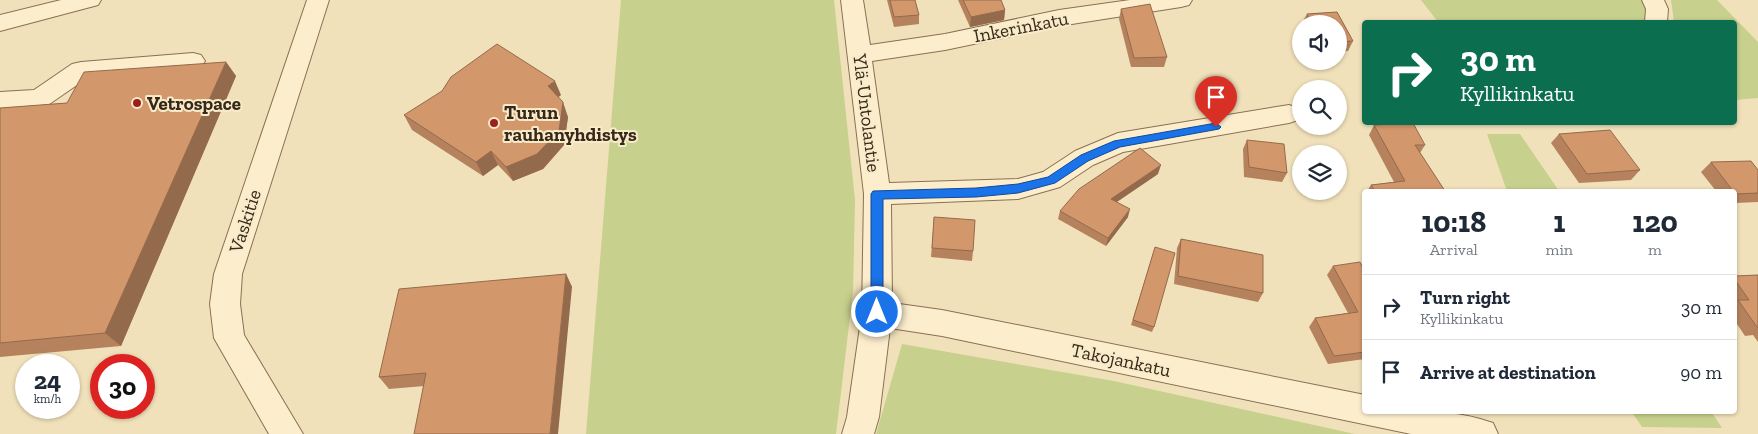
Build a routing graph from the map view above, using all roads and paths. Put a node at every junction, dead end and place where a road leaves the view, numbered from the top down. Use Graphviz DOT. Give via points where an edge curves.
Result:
graph roads {
  1 [pos="90,0"];
  2 [pos="318,0"];
  3 [pos="852,0"];
  4 [pos="1181,0"];
  5 [pos="1653,0"];
  6 [pos="1656,20"];
  7 [pos="0,24"];
  8 [pos="860,55"];
  9 [pos="192,61"];
  10 [pos="0,101"];
  11 [pos="1289,114"];
  12 [pos="877,194"];
  13 [pos="877,312"];
  14 [pos="1362,409"];
  15 [pos="1385,414"];
  16 [pos="287,434"];
  17 [pos="858,434"];
  18 [pos="1482,434"];
  1 -- 7 [label="street"];
  2 -- 16 [label="street, Vaskitie" via="228,274 225,304 229,338"];
  3 -- 8 [label="street, Ylä-Untolantie"];
  4 -- 8 [label="street, Inkerinkatu" via="1060,18 945,42"];
  5 -- 6 [label="street" via="1657,9"];
  8 -- 12 [label="street, Ylä-Untolantie"];
  9 -- 10 [label="street" via="81,70 39,99"];
  11 -- 12 [label="street" via="1118,144 1084,158 1052,180 1018,189"];
  12 -- 13 [label="street, Ylä-Untolantie"];
  13 -- 14 [label="street, Takojankatu"];
  13 -- 17 [label="street, Ylä-Untolantie"];
  15 -- 18 [label="street"];
}
